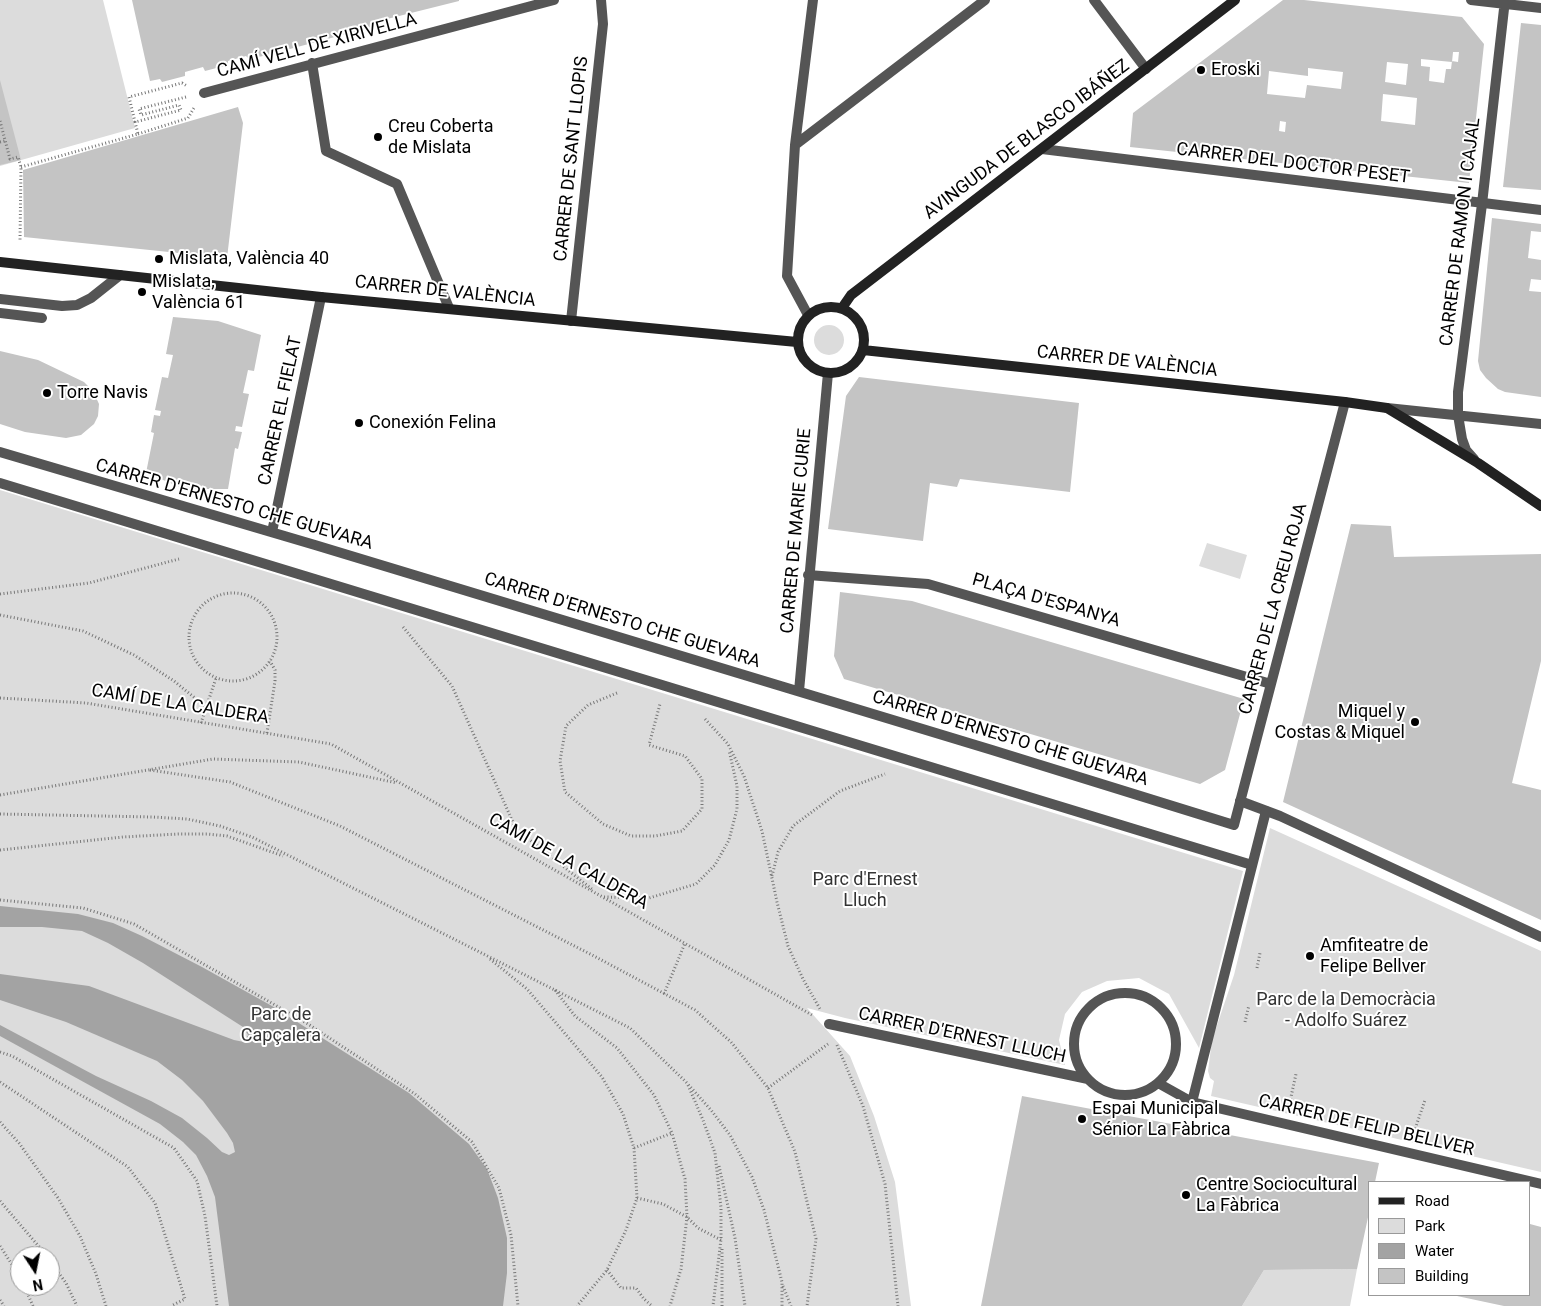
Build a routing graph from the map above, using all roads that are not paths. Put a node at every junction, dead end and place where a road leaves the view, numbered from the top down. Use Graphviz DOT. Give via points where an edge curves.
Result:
graph roads {
  1 [pos="601,0"];
  2 [pos="813,0"];
  3 [pos="985,0"];
  4 [pos="1094,0"];
  5 [pos="1235,0"];
  6 [pos="1471,0"];
  7 [pos="548,1"];
  8 [pos="1505,2"];
  9 [pos="1541,8"];
  10 [pos="312,63"];
  11 [pos="1146,69"];
  12 [pos="204,93"];
  13 [pos="795,145"];
  14 [pos="1042,149"];
  15 [pos="1482,204"];
  16 [pos="1541,210"];
  17 [pos="0,262"];
  18 [pos="120,275"];
  19 [pos="321,296"];
  20 [pos="0,299"];
  21 [pos="449,308"];
  22 [pos="842,308"];
  23 [pos="0,313"];
  24 [pos="808,316"];
  25 [pos="42,318"];
  26 [pos="571,321"];
  27 [pos="797,342"];
  28 [pos="863,350"];
  29 [pos="828,373"];
  30 [pos="1345,402"];
  31 [pos="1387,408"];
  32 [pos="1458,416"];
  33 [pos="1541,424"];
  34 [pos="0,452"];
  35 [pos="1478,463"];
  36 [pos="0,483"];
  37 [pos="1541,506"];
  38 [pos="272,532"];
  39 [pos="808,575"];
  40 [pos="1271,684"];
  41 [pos="799,691"];
  42 [pos="1240,801"];
  43 [pos="1266,811"];
  44 [pos="1234,825"];
  45 [pos="1252,865"];
  46 [pos="1541,937"];
  47 [pos="828,1024"];
  48 [pos="1088,1080"];
  49 [pos="1158,1084"];
  50 [pos="1192,1102"];
  51 [pos="1528,1181"];
  1 -- 26 [label="street, CARRER DE SANT LLOPIS" via="602,24"];
  2 -- 13 [label="street"];
  3 -- 13 [label="street"];
  4 -- 11 [label="street"];
  5 -- 11 [label="street, AVINGUDA DE BLASCO IBÁÑEZ"];
  6 -- 8 [label="street"];
  7 -- 10 [label="street, CAMÍ VELL DE XIRIVELLA"];
  8 -- 9 [label="street"];
  8 -- 15 [label="street, CARRER DE RAMON I CAJAL"];
  10 -- 12 [label="street, CAMÍ VELL DE XIRIVELLA"];
  10 -- 21 [label="street" via="326,151 397,184"];
  11 -- 14 [label="street, AVINGUDA DE BLASCO IBÁÑEZ"];
  13 -- 24 [label="street" via="787,276"];
  14 -- 15 [label="street, CARRER DEL DOCTOR PESET"];
  14 -- 22 [label="street, AVINGUDA DE BLASCO IBÁÑEZ" via="851,295"];
  15 -- 16 [label="street, CARRER DEL DOCTOR PESET"];
  15 -- 32 [label="street, CARRER DE RAMON I CAJAL" via="1459,381"];
  17 -- 18 [label="street, CARRER DE VALÈNCIA"];
  18 -- 19 [label="street, CARRER DE VALÈNCIA"];
  18 -- 20 [label="street" via="77,305"];
  19 -- 21 [label="street, CARRER DE VALÈNCIA"];
  19 -- 38 [label="street, CARRER EL FIELAT"];
  21 -- 26 [label="street, CARRER DE VALÈNCIA"];
  22 -- 24 [label="street" via="830,306"];
  22 -- 28 [label="street" via="861,325"];
  23 -- 25 [label="street"];
  24 -- 27 [label="street" via="798,332"];
  26 -- 27 [label="street, CARRER DE VALÈNCIA"];
  27 -- 29 [label="street" via="807,363"];
  28 -- 29 [label="street" via="846,370"];
  28 -- 30 [label="street, CARRER DE VALÈNCIA"];
  29 -- 39 [label="street, CARRER DE MARIE CURIE"];
  30 -- 31 [label="street, CARRER DE VALÈNCIA"];
  30 -- 40 [label="street, CARRER DE LA CREU ROJA"];
  31 -- 32 [label="street"];
  31 -- 35 [label="street"];
  32 -- 33 [label="street"];
  32 -- 35 [label="street, CARRER DE RAMON I CAJAL" via="1466,450"];
  34 -- 38 [label="street, CARRER D'ERNESTO CHE GUEVARA"];
  35 -- 37 [label="street"];
  36 -- 45 [label="street"];
  38 -- 41 [label="street, CARRER D'ERNESTO CHE GUEVARA"];
  39 -- 40 [label="street, PLAÇA D'ESPANYA" via="928,584"];
  39 -- 41 [label="street, CARRER DE MARIE CURIE"];
  40 -- 42 [label="street, CARRER DE LA CREU ROJA"];
  41 -- 44 [label="street, CARRER D'ERNESTO CHE GUEVARA"];
  42 -- 43 [label="street"];
  42 -- 44 [label="street, CARRER DE LA CREU ROJA"];
  43 -- 45 [label="street"];
  43 -- 46 [label="street"];
  45 -- 50 [label="street"];
  47 -- 48 [label="street, CARRER D'ERNEST LLUCH"];
  48 -- 49 [label="street" via="1107,1092 1125,1096 1143,1093"];
  48 -- 49 [label="street" via="1078,1065 1074,1046 1076,1029 1092,1005 1108,996 1125,993 1152,1000 1174,1027 1176,1053 1170,1070"];
  49 -- 50 [label="street, CARRER DE FELIP BELLVER"];
  50 -- 51 [label="street, CARRER DE FELIP BELLVER"];
}
